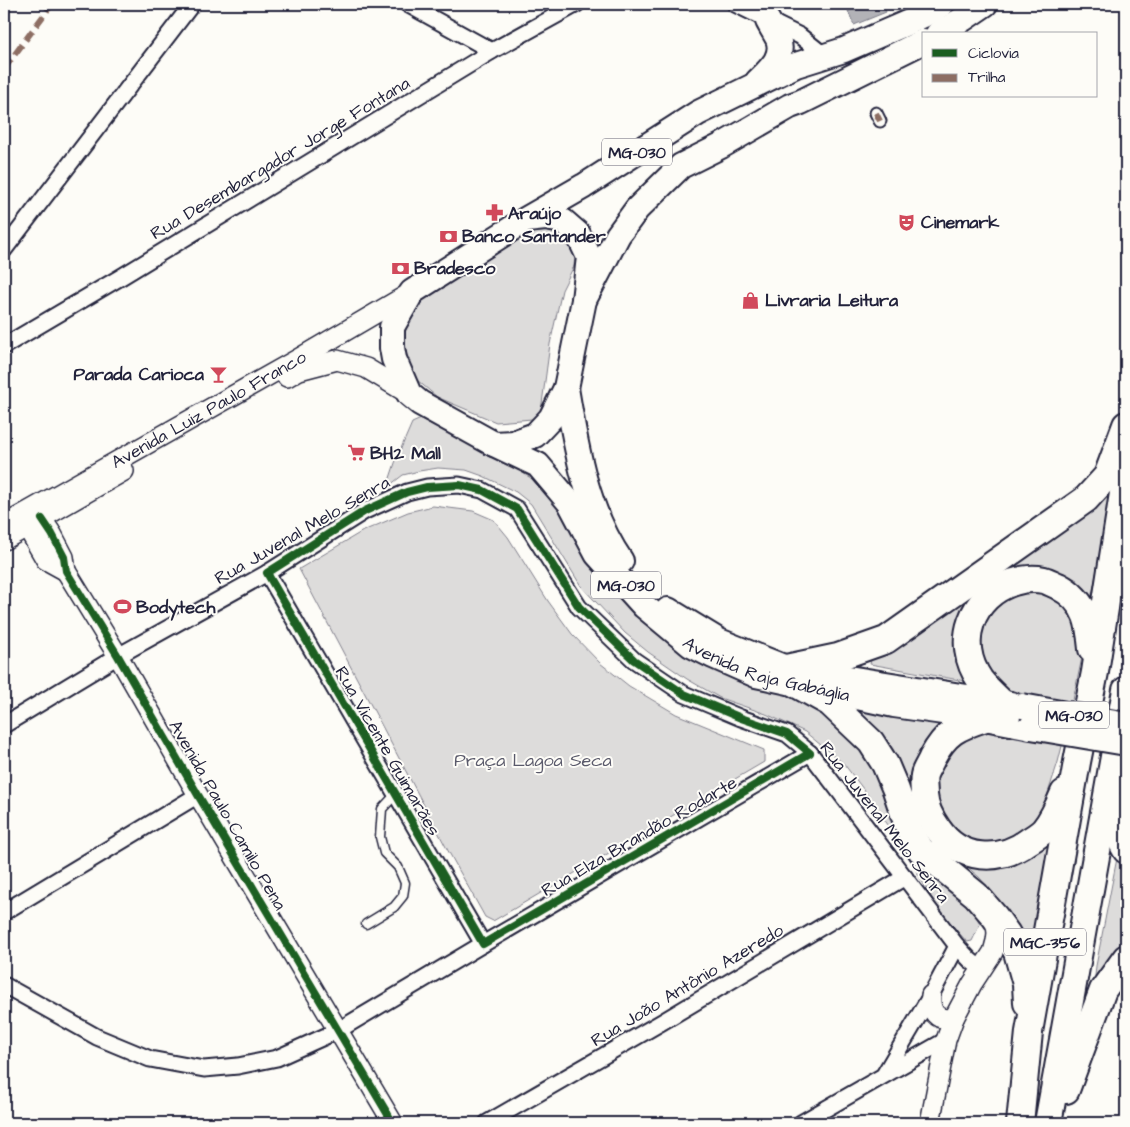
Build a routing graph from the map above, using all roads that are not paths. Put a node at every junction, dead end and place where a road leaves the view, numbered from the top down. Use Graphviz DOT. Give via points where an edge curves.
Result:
graph roads {
  1 [pos="192,4"];
  2 [pos="407,4"];
  3 [pos="577,4"];
  4 [pos="734,4"];
  5 [pos="942,4"];
  6 [pos="985,4"];
  7 [pos="768,21"];
  8 [pos="941,32"];
  9 [pos="800,36"];
  10 [pos="922,42"];
  11 [pos="492,51"];
  12 [pos="824,56"];
  13 [pos="796,65"];
  14 [pos="751,87"];
  15 [pos="790,106"];
  16 [pos="526,220"];
  17 [pos="4,250"];
  18 [pos="412,292"];
  19 [pos="584,300"];
  20 [pos="4,346"];
  21 [pos="566,388"];
  22 [pos="409,394"];
  23 [pos="1126,425"];
  24 [pos="494,444"];
  25 [pos="1126,474"];
  26 [pos="32,519"];
  27 [pos="4,525"];
  28 [pos="4,540"];
  29 [pos="267,573"];
  30 [pos="1126,577"];
  31 [pos="118,656"];
  32 [pos="1096,672"];
  33 [pos="790,675"];
  34 [pos="1126,690"];
  35 [pos="1010,713"];
  36 [pos="4,725"];
  37 [pos="1126,725"];
  38 [pos="1126,743"];
  39 [pos="1126,749"];
  40 [pos="810,753"];
  41 [pos="1077,762"];
  42 [pos="396,794"];
  43 [pos="198,796"];
  44 [pos="1115,806"];
  45 [pos="1126,850"];
  46 [pos="905,877"];
  47 [pos="4,912"];
  48 [pos="366,924"];
  49 [pos="483,944"];
  50 [pos="957,946"];
  51 [pos="1005,952"];
  52 [pos="1126,958"];
  53 [pos="981,969"];
  54 [pos="4,984"];
  55 [pos="931,995"];
  56 [pos="954,1018"];
  57 [pos="338,1031"];
  58 [pos="1029,1032"];
  59 [pos="946,1040"];
  60 [pos="884,1075"];
  61 [pos="1056,1117"];
  62 [pos="393,1123"];
  63 [pos="487,1123"];
  64 [pos="801,1123"];
  65 [pos="930,1123"];
  66 [pos="1022,1123"];
  1 -- 17 [label="street"];
  2 -- 11 [label="street"];
  3 -- 11 [label="street, Rua Desembargador Jorge Fontana"];
  4 -- 7 [label="street"];
  5 -- 12 [label="highway, MG-030" via="909,22"];
  6 -- 8 [label="highway"];
  7 -- 9 [label="street"];
  7 -- 14 [label="highway" via="779,41 780,52 774,65"];
  9 -- 12 [label="street"];
  9 -- 13 [label="street"];
  10 -- 15 [label="highway, MG-030"];
  11 -- 20 [label="street, Rua Desembargador Jorge Fontana"];
  12 -- 13 [label="highway, MG-030"];
  13 -- 14 [label="highway, MG-030"];
  13 -- 15 [label="highway" via="800,96"];
  14 -- 16 [label="highway, MG-030" via="698,113"];
  15 -- 19 [label="highway, MG-030" via="681,166 637,209 618,235"];
  16 -- 18 [label="highway, MG-030"];
  16 -- 19 [label="highway" via="545,218 563,221 578,234 589,257"];
  18 -- 22 [label="highway, MG-030" via="392,328 394,359"];
  18 -- 26 [label="street, Avenida Luiz Paulo Franco"];
  19 -- 21 [label="highway, MG-030"];
  21 -- 24 [label="highway" via="552,418 535,435 513,443"];
  21 -- 33 [label="highway, Avenida Raja Gabáglia / MG-030" via="586,490 610,546 633,578 659,604 719,641"];
  22 -- 24 [label="highway, MG-030"];
  22 -- 26 [label="street, Avenida Luiz Paulo Franco" via="366,368 337,360 299,370"];
  23 -- 33 [label="highway" via="1107,476 1086,499 886,640"];
  24 -- 33 [label="highway, Avenida Raja Gabáglia / MG-030" via="538,465 570,503 598,554 644,606 691,645 756,675"];
  25 -- 32 [label="highway, MGC-356"];
  26 -- 27 [label="street, Avenida Luiz Paulo Franco"];
  26 -- 28 [label="street, Avenida Luiz Paulo Franco"];
  26 -- 31 [label="street, Avenida Paulo Camilo Pena" via="46,560 66,571"];
  29 -- 31 [label="street, Rua Juvenal Melo Senra"];
  29 -- 40 [label="street, Rua Juvenal Melo Senra" via="365,512 406,492 459,485 482,490 517,508 579,607 634,660 684,694 787,734"];
  29 -- 42 [label="street, Rua Vicente Guimarães"];
  30 -- 66 [label="highway, MGC-356" via="1041,1047"];
  31 -- 36 [label="street, Rua Juvenal Melo Senra"];
  31 -- 43 [label="street, Avenida Paulo Camilo Pena"];
  32 -- 35 [label="highway" via="1086,615 1066,590 1044,580 1030,579 1003,585 984,599 971,621 968,653 980,680"];
  32 -- 41 [label="highway, MGC-356"];
  33 -- 35 [label="highway, Avenida Raja Gabáglia / MG-030" via="894,705"];
  33 -- 51 [label="highway" via="830,703 871,742 885,764 910,832 921,850 976,895 995,917 1007,934"];
  34 -- 61 [label="highway, MGC-356"];
  35 -- 37 [label="highway, Avenida Raja Gabáglia / MG-030, bridge"];
  35 -- 38 [label="highway, Avenida Raja Gabáglia / MG-030, bridge"];
  35 -- 41 [label="highway" via="966,724 951,733 939,745 924,774 928,814 944,838 956,848 975,855 991,856 1019,848 1043,830 1059,806"];
  39 -- 44 [label="highway, MGC-356"];
  40 -- 46 [label="street, Rua Juvenal Melo Senra"];
  40 -- 49 [label="street, Rua Elza Brandão Rodarte"];
  41 -- 58 [label="highway, MGC-356"];
  42 -- 48 [label="lane" via="382,809 380,836 384,853 398,867 405,883 403,896 394,907"];
  42 -- 49 [label="street, Rua Vicente Guimarães"];
  43 -- 47 [label="street"];
  43 -- 57 [label="street, Avenida Paulo Camilo Pena"];
  44 -- 45 [label="highway"];
  44 -- 61 [label="highway, MGC-356"];
  46 -- 50 [label="street, Rua Juvenal Melo Senra"];
  46 -- 63 [label="street, Rua João Antônio Azeredo"];
  49 -- 57 [label="street, Rua Elza Brandão Rodarte"];
  50 -- 53 [label="street, Rua Juvenal Melo Senra"];
  50 -- 55 [label="street"];
  51 -- 53 [label="street"];
  51 -- 58 [label="highway" via="1026,984"];
  52 -- 61 [label="highway" via="1102,990"];
  53 -- 56 [label="street"];
  54 -- 57 [label="street, Rua Elza Brandão Rodarte" via="97,1037 150,1059 204,1069 277,1058"];
  55 -- 56 [label="street" via="933,1012 939,1018"];
  55 -- 60 [label="street"];
  56 -- 59 [label="street"];
  57 -- 62 [label="street, Avenida Paulo Camilo Pena"];
  58 -- 66 [label="highway, MGC-356"];
  59 -- 60 [label="street"];
  59 -- 65 [label="street"];
  60 -- 64 [label="street"];
}
